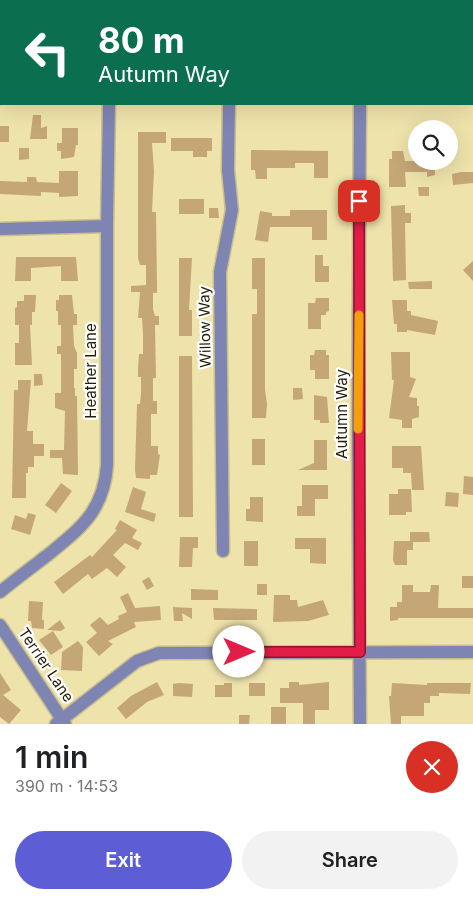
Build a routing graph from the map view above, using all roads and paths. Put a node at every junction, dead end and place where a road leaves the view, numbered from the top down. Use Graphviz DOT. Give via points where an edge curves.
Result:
graph roads {
  1 [pos="109,105"];
  2 [pos="229,105"];
  3 [pos="360,105"];
  4 [pos="107,226"];
  5 [pos="0,229"];
  6 [pos="223,551"];
  7 [pos="0,592"];
  8 [pos="0,625"];
  9 [pos="360,652"];
  10 [pos="473,652"];
  11 [pos="61,722"];
  12 [pos="360,724"];
  1 -- 4 [label="street, Heather Lane"];
  2 -- 6 [label="street, Willow Way" via="228,170 232,210 220,272"];
  3 -- 9 [label="street, Autumn Way"];
  4 -- 5 [label="street"];
  4 -- 7 [label="street, Heather Lane" via="107,465 104,488 97,507 82,526"];
  8 -- 11 [label="street, Terrier Lane"];
  9 -- 10 [label="street"];
  9 -- 11 [label="street" via="158,653 136,661"];
  9 -- 12 [label="street, Autumn Way"];
}
